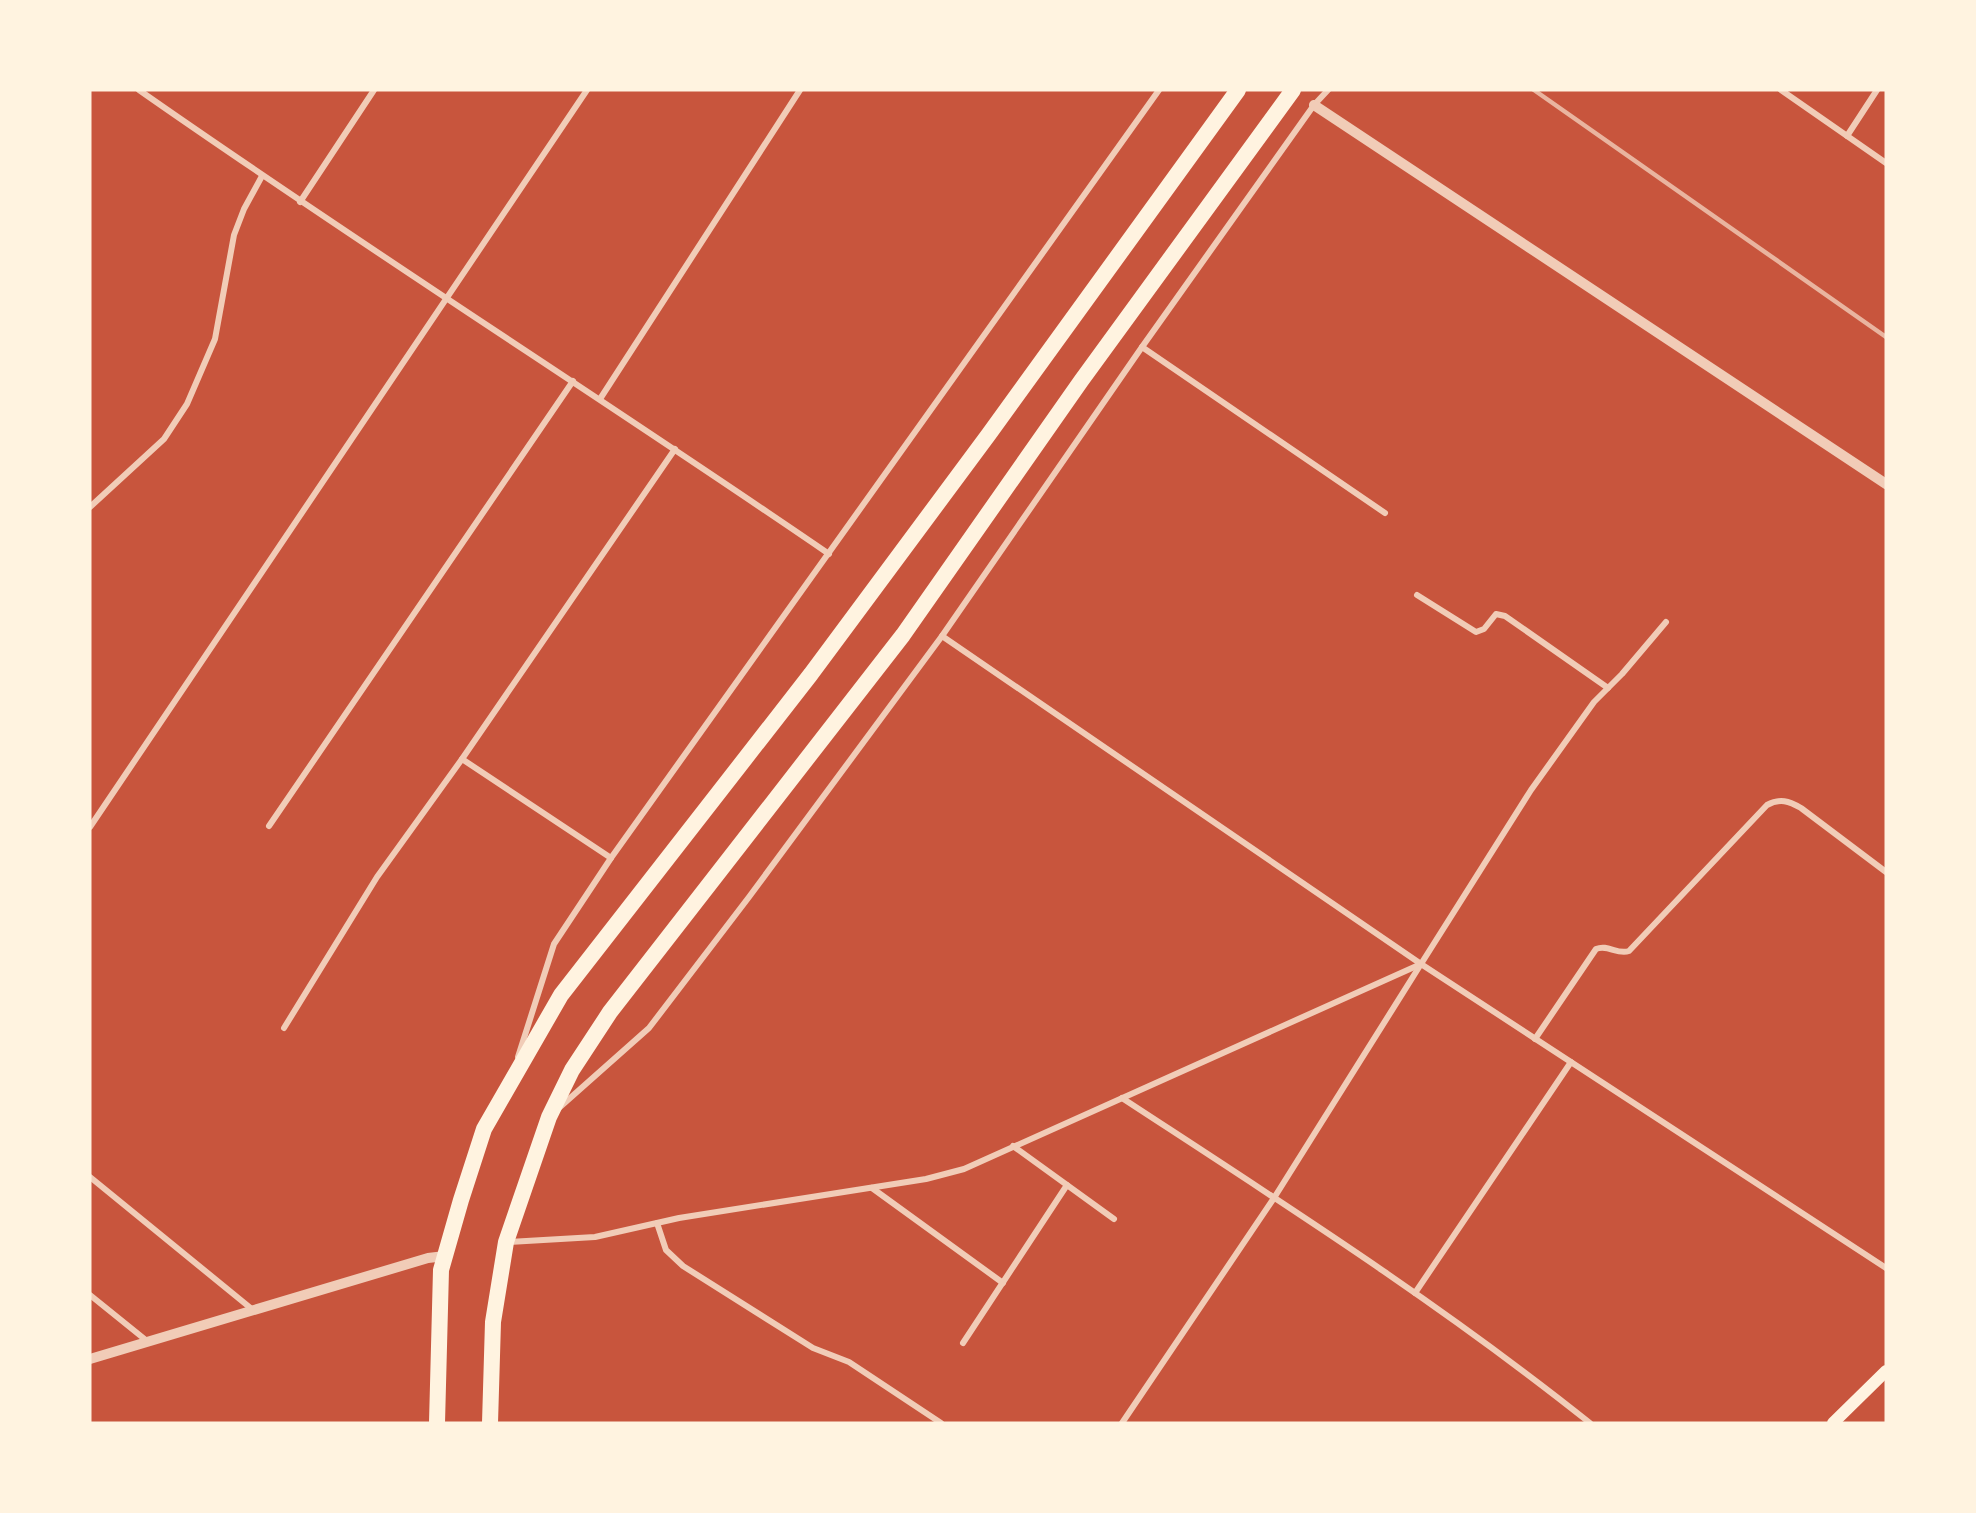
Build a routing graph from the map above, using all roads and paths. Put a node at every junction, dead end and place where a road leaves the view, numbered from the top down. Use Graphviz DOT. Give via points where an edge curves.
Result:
graph roads {
  1 [pos="139,90"];
  2 [pos="154,90"];
  3 [pos="374,90"];
  4 [pos="586,90"];
  5 [pos="800,90"];
  6 [pos="1159,90"];
  7 [pos="1238,90"];
  8 [pos="1293,90"];
  9 [pos="1328,90"];
  10 [pos="1781,90"];
  11 [pos="1877,90"];
  12 [pos="149,97"];
  13 [pos="1314,105"];
  14 [pos="1847,136"];
  15 [pos="1886,163"];
  16 [pos="262,176"];
  17 [pos="300,202"];
  18 [pos="447,298"];
  19 [pos="1142,347"];
  20 [pos="573,381"];
  21 [pos="600,399"];
  22 [pos="675,449"];
  23 [pos="1886,484"];
  24 [pos="90,507"];
  25 [pos="1385,513"];
  26 [pos="829,554"];
  27 [pos="1417,595"];
  28 [pos="1666,622"];
  29 [pos="942,636"];
  30 [pos="1608,688"];
  31 [pos="462,759"];
  32 [pos="269,826"];
  33 [pos="90,827"];
  34 [pos="611,858"];
  35 [pos="1886,872"];
  36 [pos="1421,964"];
  37 [pos="284,1028"];
  38 [pos="1535,1039"];
  39 [pos="1571,1062"];
  40 [pos="510,1080"];
  41 [pos="1122,1098"];
  42 [pos="549,1117"];
  43 [pos="1013,1146"];
  44 [pos="90,1177"];
  45 [pos="1066,1185"];
  46 [pos="872,1188"];
  47 [pos="1274,1198"];
  48 [pos="1114,1219"];
  49 [pos="657,1223"];
  50 [pos="506,1242"];
  51 [pos="445,1256"];
  52 [pos="1886,1269"];
  53 [pos="1003,1282"];
  54 [pos="1415,1293"];
  55 [pos="90,1295"];
  56 [pos="254,1310"];
  57 [pos="147,1342"];
  58 [pos="963,1343"];
  59 [pos="90,1359"];
  60 [pos="1886,1371"];
  61 [pos="437,1423"];
  62 [pos="490,1423"];
  63 [pos="941,1423"];
  64 [pos="1122,1423"];
  65 [pos="1590,1423"];
  66 [pos="1833,1423"];
  1 -- 12 [label="street"];
  2 -- 12 [label="street"];
  3 -- 17 [label="street"];
  4 -- 18 [label="street"];
  5 -- 21 [label="street"];
  6 -- 26 [label="street"];
  7 -- 40 [label="highway" via="818,664 561,995"];
  8 -- 42 [label="highway" via="1081,381 903,635 610,1012 572,1070"];
  9 -- 13 [label="street"];
  10 -- 14 [label="street"];
  11 -- 14 [label="street"];
  12 -- 16 [label="street"];
  13 -- 19 [label="street"];
  13 -- 23 [label="street"];
  14 -- 15 [label="street"];
  16 -- 17 [label="street"];
  16 -- 24 [label="street" via="234,235 215,339 187,404 164,439"];
  17 -- 18 [label="street"];
  18 -- 20 [label="street"];
  18 -- 33 [label="street"];
  19 -- 25 [label="street"];
  19 -- 29 [label="street"];
  20 -- 21 [label="street"];
  20 -- 32 [label="street"];
  21 -- 22 [label="street"];
  22 -- 26 [label="street"];
  22 -- 31 [label="street"];
  26 -- 34 [label="street"];
  27 -- 30 [label="street" via="1476,632 1484,629 1496,614 1505,616"];
  28 -- 30 [label="street"];
  29 -- 36 [label="street"];
  29 -- 42 [label="street" via="649,1028"];
  30 -- 36 [label="street" via="1531,790"];
  31 -- 34 [label="street"];
  31 -- 37 [label="street" via="377,877"];
  34 -- 40 [label="street" via="554,944"];
  35 -- 38 [label="street" via="1801,808 1787,801 1773,802 1629,951 1596,949"];
  36 -- 38 [label="street"];
  36 -- 41 [label="street"];
  36 -- 47 [label="street"];
  38 -- 39 [label="street"];
  39 -- 52 [label="street"];
  39 -- 54 [label="street"];
  40 -- 51 [label="highway" via="484,1129"];
  41 -- 43 [label="street"];
  41 -- 47 [label="street"];
  42 -- 50 [label="highway"];
  43 -- 45 [label="street"];
  43 -- 46 [label="street" via="964,1168"];
  44 -- 56 [label="street"];
  45 -- 48 [label="street"];
  45 -- 53 [label="street"];
  46 -- 49 [label="street"];
  46 -- 53 [label="street"];
  47 -- 54 [label="street"];
  47 -- 64 [label="street"];
  49 -- 50 [label="street" via="595,1237"];
  49 -- 63 [label="street" via="666,1250 683,1266 813,1348 849,1362"];
  50 -- 62 [label="highway" via="493,1322"];
  51 -- 56 [label="street"];
  51 -- 61 [label="highway" via="441,1270"];
  53 -- 58 [label="street"];
  54 -- 65 [label="street"];
  55 -- 57 [label="street"];
  56 -- 57 [label="street"];
  57 -- 59 [label="street"];
  60 -- 66 [label="main road"];
}
